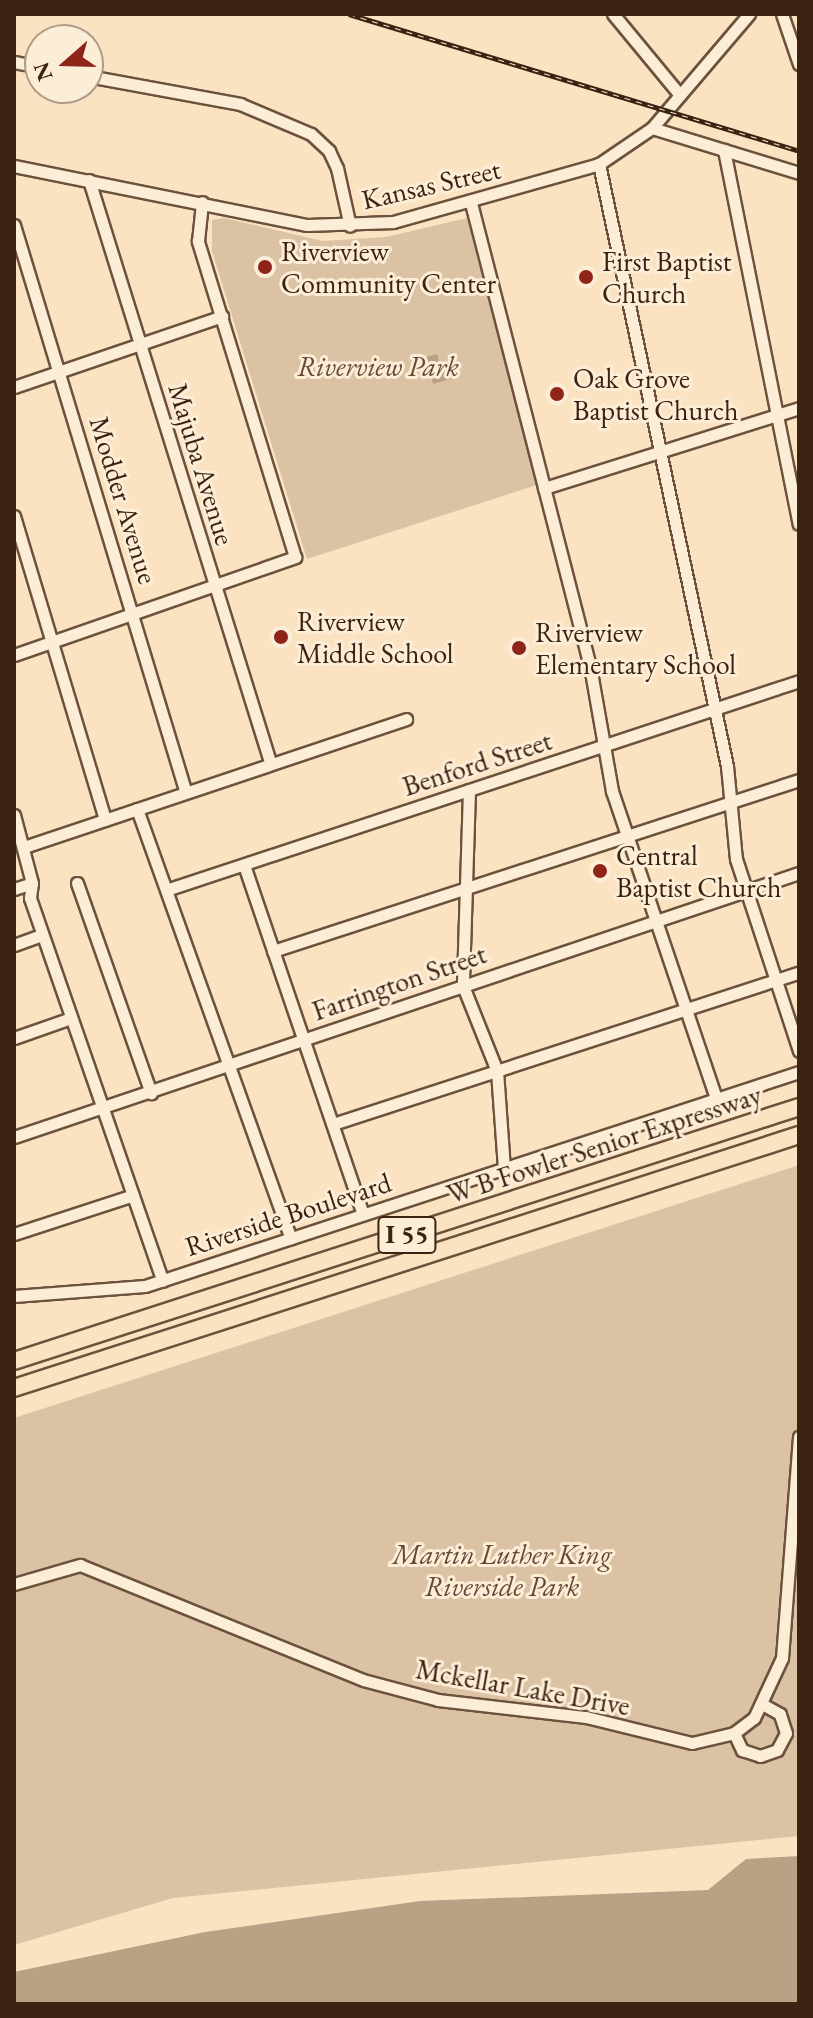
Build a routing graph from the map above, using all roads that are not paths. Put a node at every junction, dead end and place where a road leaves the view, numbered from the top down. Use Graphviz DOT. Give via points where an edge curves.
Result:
graph roads {
  1 [pos="613,14"];
  2 [pos="749,14"];
  3 [pos="782,14"];
  4 [pos="799,64"];
  5 [pos="104,79"];
  6 [pos="680,95"];
  7 [pos="652,128"];
  8 [pos="724,150"];
  9 [pos="599,164"];
  10 [pos="14,166"];
  11 [pos="799,173"];
  12 [pos="89,180"];
  13 [pos="202,202"];
  14 [pos="471,203"];
  15 [pos="14,225"];
  16 [pos="350,226"];
  17 [pos="222,316"];
  18 [pos="141,344"];
  19 [pos="59,372"];
  20 [pos="14,387"];
  21 [pos="799,408"];
  22 [pos="775,416"];
  23 [pos="659,452"];
  24 [pos="544,488"];
  25 [pos="14,516"];
  26 [pos="799,524"];
  27 [pos="215,587"];
  28 [pos="133,614"];
  29 [pos="52,642"];
  30 [pos="14,655"];
  31 [pos="799,681"];
  32 [pos="715,708"];
  33 [pos="406,719"];
  34 [pos="604,747"];
  35 [pos="270,762"];
  36 [pos="799,780"];
  37 [pos="185,790"];
  38 [pos="469,790"];
  39 [pos="734,802"];
  40 [pos="137,809"];
  41 [pos="14,815"];
  42 [pos="105,820"];
  43 [pos="626,837"];
  44 [pos="24,847"];
  45 [pos="244,865"];
  46 [pos="799,873"];
  47 [pos="32,883"];
  48 [pos="77,883"];
  49 [pos="14,889"];
  50 [pos="169,889"];
  51 [pos="466,889"];
  52 [pos="744,891"];
  53 [pos="654,919"];
  54 [pos="42,935"];
  55 [pos="14,945"];
  56 [pos="273,951"];
  57 [pos="799,973"];
  58 [pos="775,981"];
  59 [pos="463,986"];
  60 [pos="685,1009"];
  61 [pos="71,1018"];
  62 [pos="14,1038"];
  63 [pos="304,1040"];
  64 [pos="799,1051"];
  65 [pos="230,1065"];
  66 [pos="497,1071"];
  67 [pos="799,1072"];
  68 [pos="151,1093"];
  69 [pos="716,1099"];
  70 [pos="799,1107"];
  71 [pos="103,1108"];
  72 [pos="333,1124"];
  73 [pos="799,1135"];
  74 [pos="14,1137"];
  75 [pos="504,1168"];
  76 [pos="133,1195"];
  77 [pos="363,1214"];
  78 [pos="14,1234"];
  79 [pos="291,1238"];
  80 [pos="163,1281"];
  81 [pos="14,1296"];
  82 [pos="14,1361"];
  83 [pos="14,1388"];
  84 [pos="799,1437"];
  85 [pos="14,1584"];
  86 [pos="764,1705"];
  87 [pos="734,1733"];
  1 -- 6 [label="street"];
  2 -- 6 [label="street, Kansas Street"];
  3 -- 4 [label="street"];
  5 -- 16 [label="street" via="240,104 311,134 337,168"];
  6 -- 7 [label="street, Kansas Street"];
  7 -- 8 [label="street"];
  7 -- 9 [label="street, Kansas Street"];
  8 -- 11 [label="street"];
  8 -- 22 [label="street"];
  9 -- 14 [label="street, Kansas Street"];
  9 -- 23 [label="street"];
  10 -- 12 [label="street, Kansas Street"];
  12 -- 13 [label="street, Kansas Street"];
  12 -- 18 [label="street, Majuba Avenue"];
  13 -- 16 [label="street, Kansas Street" via="307,225"];
  13 -- 17 [label="street" via="198,241"];
  14 -- 16 [label="street, Kansas Street" via="393,222"];
  14 -- 24 [label="street"];
  15 -- 19 [label="street, Modder Avenue"];
  17 -- 18 [label="street"];
  17 -- 27 [label="street" via="294,547 293,559"];
  18 -- 19 [label="street"];
  18 -- 27 [label="street, Majuba Avenue"];
  19 -- 20 [label="street"];
  19 -- 28 [label="street, Modder Avenue"];
  21 -- 22 [label="street"];
  22 -- 23 [label="street"];
  22 -- 26 [label="street"];
  23 -- 24 [label="street"];
  23 -- 32 [label="street"];
  24 -- 34 [label="street" via="590,666"];
  25 -- 29 [label="street"];
  27 -- 28 [label="street"];
  27 -- 35 [label="street, Majuba Avenue"];
  28 -- 29 [label="street"];
  28 -- 37 [label="street, Modder Avenue"];
  29 -- 30 [label="street"];
  29 -- 42 [label="street"];
  31 -- 32 [label="street, Benford Street"];
  32 -- 34 [label="street, Benford Street"];
  32 -- 39 [label="street"];
  33 -- 35 [label="street"];
  34 -- 38 [label="street, Benford Street"];
  34 -- 43 [label="street"];
  35 -- 37 [label="street"];
  36 -- 39 [label="street"];
  37 -- 40 [label="street"];
  38 -- 45 [label="street, Benford Street"];
  38 -- 51 [label="street"];
  39 -- 43 [label="street"];
  39 -- 52 [label="street" via="736,859"];
  40 -- 42 [label="street"];
  40 -- 50 [label="street"];
  41 -- 44 [label="street"];
  42 -- 44 [label="street"];
  43 -- 51 [label="street"];
  43 -- 53 [label="street"];
  44 -- 47 [label="street"];
  45 -- 50 [label="street, Benford Street"];
  45 -- 56 [label="street"];
  46 -- 52 [label="street, Farrington Street"];
  47 -- 49 [label="street"];
  47 -- 54 [label="street" via="30,898"];
  48 -- 68 [label="street"];
  50 -- 65 [label="street"];
  51 -- 56 [label="street"];
  51 -- 59 [label="street"];
  52 -- 53 [label="street, Farrington Street"];
  52 -- 58 [label="street"];
  53 -- 59 [label="street, Farrington Street"];
  53 -- 60 [label="street"];
  54 -- 55 [label="street"];
  54 -- 61 [label="street"];
  56 -- 63 [label="street"];
  57 -- 58 [label="street"];
  58 -- 60 [label="street"];
  58 -- 64 [label="street"];
  59 -- 63 [label="street, Farrington Street"];
  59 -- 66 [label="street"];
  60 -- 66 [label="street"];
  60 -- 69 [label="street"];
  61 -- 62 [label="street"];
  61 -- 71 [label="street"];
  63 -- 65 [label="street, Farrington Street"];
  63 -- 72 [label="street"];
  65 -- 68 [label="street, Farrington Street"];
  65 -- 79 [label="street"];
  66 -- 72 [label="street"];
  66 -- 75 [label="street"];
  67 -- 69 [label="street, Riverside Boulevard"];
  68 -- 71 [label="street, Farrington Street"];
  69 -- 75 [label="street, Riverside Boulevard"];
  70 -- 82 [label="highway, W B Fowler Senior Expressway / I 55"];
  71 -- 74 [label="street, Farrington Street"];
  71 -- 76 [label="street"];
  72 -- 77 [label="street"];
  73 -- 83 [label="highway, W B Fowler Senior Expressway / I 55"];
  75 -- 77 [label="street, Riverside Boulevard"];
  76 -- 78 [label="street"];
  76 -- 80 [label="street"];
  77 -- 79 [label="street, Riverside Boulevard"];
  79 -- 80 [label="street, Riverside Boulevard"];
  80 -- 81 [label="street, Riverside Boulevard" via="122,1290"];
  84 -- 86 [label="street" via="788,1625"];
  85 -- 87 [label="street, Mckellar Lake Drive" via="80,1565 363,1680 423,1696 586,1717 692,1743"];
  86 -- 87 [label="street, Mckellar Lake Drive"];
  86 -- 87 [label="street" via="780,1714 786,1733 777,1750 760,1756 742,1750"];
}
